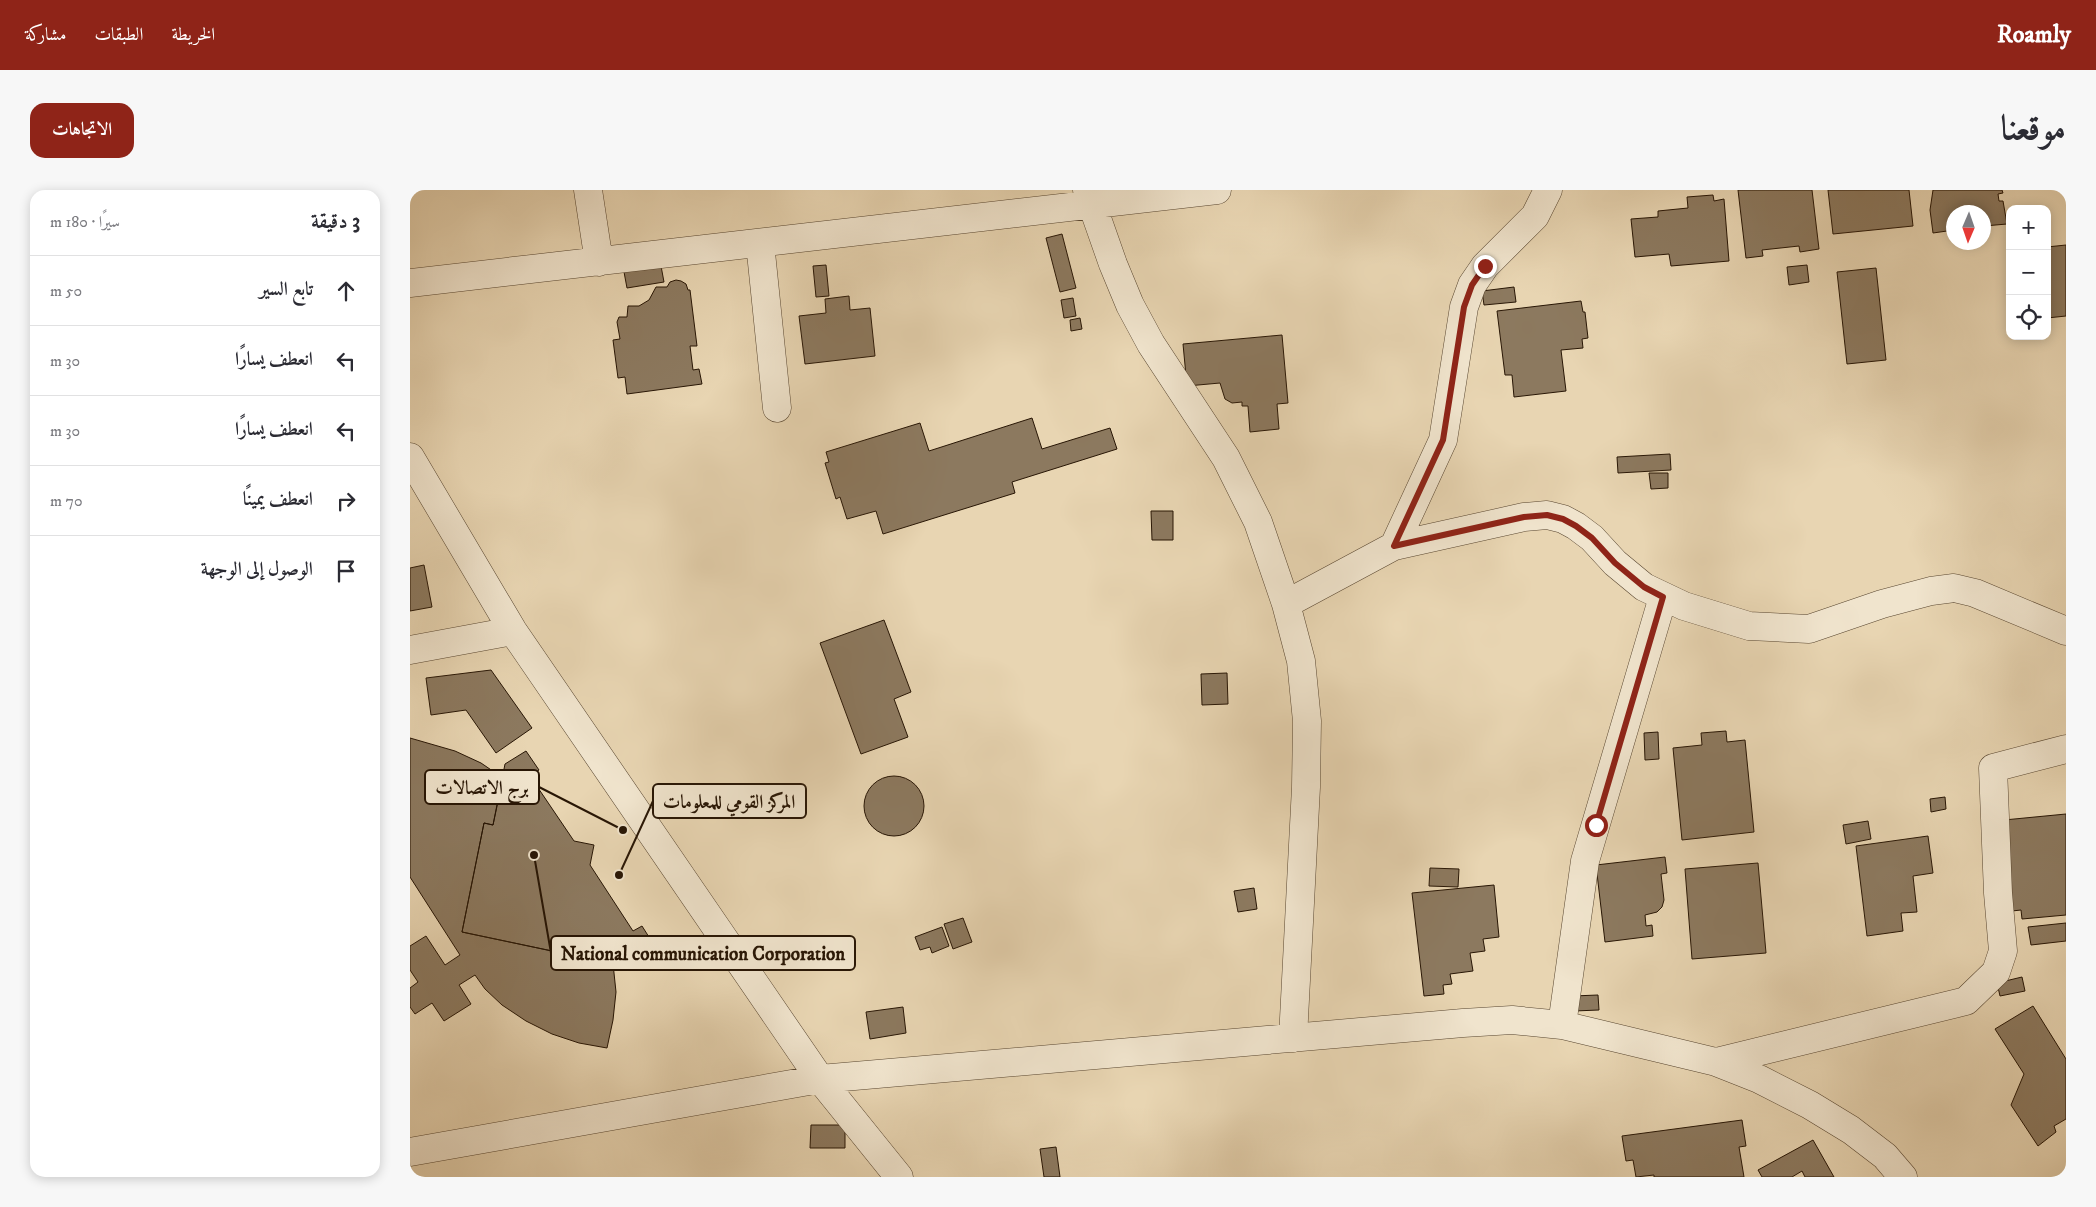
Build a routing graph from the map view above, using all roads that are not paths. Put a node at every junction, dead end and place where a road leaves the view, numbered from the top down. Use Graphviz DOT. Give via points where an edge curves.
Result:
graph roads {
  1 [pos="588,190"];
  2 [pos="1217,190"];
  3 [pos="1548,190"];
  4 [pos="1089,197"];
  5 [pos="760,243"];
  6 [pos="599,262"];
  7 [pos="410,283"];
  8 [pos="777,408"];
  9 [pos="410,457"];
  10 [pos="1394,546"];
  11 [pos="1663,597"];
  12 [pos="1286,604"];
  13 [pos="513,631"];
  14 [pos="2066,632"];
  15 [pos="410,650"];
  16 [pos="2066,749"];
  17 [pos="1562,1024"];
  18 [pos="1293,1038"];
  19 [pos="1716,1062"];
  20 [pos="820,1079"];
  21 [pos="410,1152"];
  22 [pos="899,1177"];
  23 [pos="1902,1177"];
  1 -- 6 [label="street"];
  2 -- 4 [label="street"];
  3 -- 10 [label="street" via="1535,216 1485,266 1472,285 1464,307 1443,440"];
  4 -- 5 [label="street"];
  4 -- 12 [label="street" via="1130,305 1151,344 1226,458 1258,522"];
  5 -- 6 [label="street"];
  5 -- 8 [label="street"];
  6 -- 7 [label="street"];
  9 -- 13 [label="street"];
  10 -- 11 [label="street" via="1524,517 1547,515 1576,526 1644,587"];
  10 -- 12 [label="street"];
  11 -- 14 [label="street" via="1750,626 1809,629 1882,604 1954,588 1975,593"];
  11 -- 17 [label="street" via="1585,861"];
  12 -- 18 [label="street" via="1301,661 1307,721"];
  13 -- 15 [label="street"];
  13 -- 20 [label="street"];
  16 -- 19 [label="street" via="1993,768 2003,951 1996,972 1966,1001"];
  17 -- 18 [label="street" via="1512,1020 1463,1022"];
  17 -- 19 [label="street"];
  18 -- 20 [label="street"];
  19 -- 23 [label="street" via="1759,1079 1851,1130 1885,1156"];
  20 -- 21 [label="street"];
  20 -- 22 [label="street"];
}
